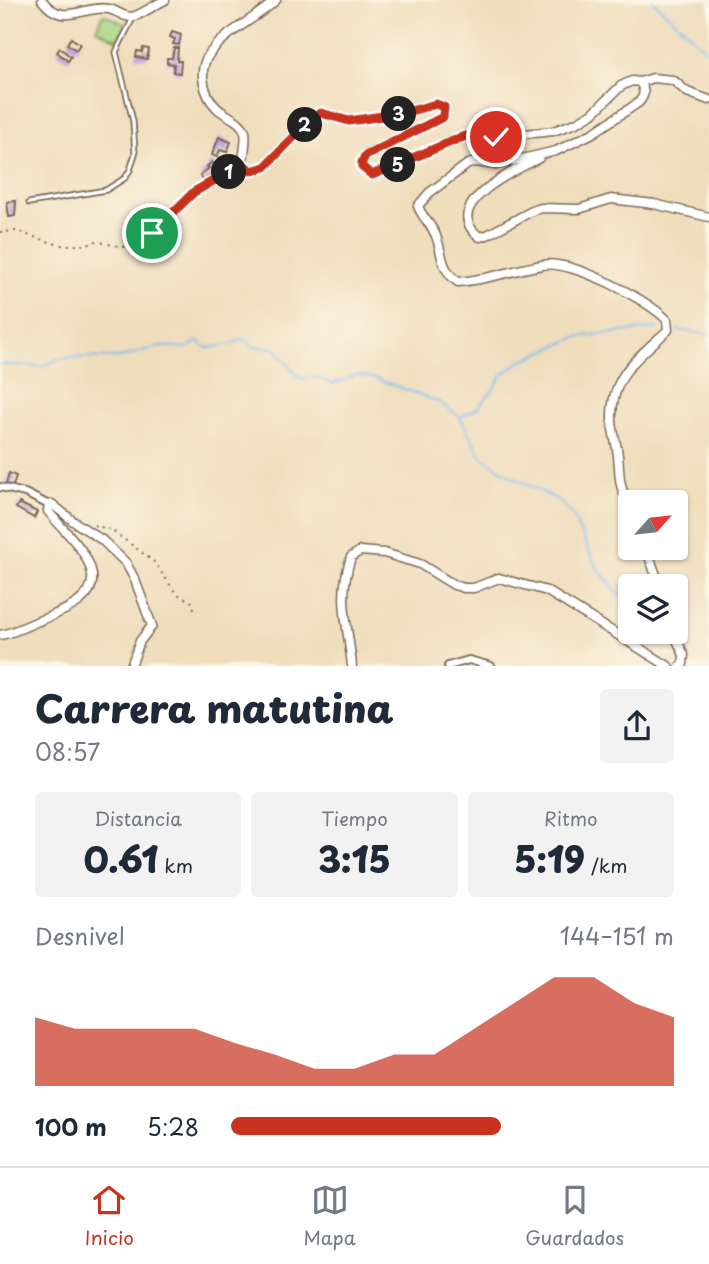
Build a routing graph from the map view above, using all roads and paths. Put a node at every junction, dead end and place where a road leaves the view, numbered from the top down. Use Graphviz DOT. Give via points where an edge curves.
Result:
graph roads {
  1 [pos="42,0"];
  2 [pos="165,0"];
  3 [pos="276,0"];
  4 [pos="134,16"];
  5 [pos="640,82"];
  6 [pos="709,100"];
  7 [pos="547,154"];
  8 [pos="243,164"];
  9 [pos="211,181"];
  10 [pos="29,203"];
  11 [pos="709,217"];
  12 [pos="0,232"];
  13 [pos="0,487"];
  14 [pos="621,490"];
  15 [pos="49,505"];
  16 [pos="92,524"];
  17 [pos="194,609"];
  18 [pos="0,635"];
  19 [pos="679,644"];
  20 [pos="131,666"];
  21 [pos="352,666"];
  22 [pos="448,666"];
  23 [pos="491,666"];
  24 [pos="668,666"];
  25 [pos="680,666"];
  1 -- 4 [label="street" via="60,13 106,9"];
  2 -- 4 [label="street"];
  3 -- 8 [label="street" via="208,56 203,75 215,107 245,132"];
  4 -- 10 [label="lane" via="116,52 133,121 135,154 130,170 106,190"];
  5 -- 6 [label="street" via="673,80 687,92"];
  5 -- 7 [label="street" via="644,90 638,103 593,134"];
  5 -- 8 [label="street" via="628,82 593,113 553,131 465,136 372,175 362,167 365,156 443,117 444,107 436,104 349,121 317,114 265,167 251,171"];
  7 -- 11 [label="street" via="478,194 467,220 473,232 487,235 541,208 579,209 611,199"];
  7 -- 14 [label="street" via="496,165 468,164 418,206 437,237 442,264 458,282 554,264 609,281 667,320 668,330 643,350 620,380 612,404"];
  8 -- 9 [label="lane"];
  9 -- 12 [label="path" via="133,245 95,241 60,246 15,231"];
  13 -- 15 [label="street"];
  15 -- 18 [label="street" via="48,510 90,565 91,586 80,602"];
  15 -- 20 [label="street" via="56,505 102,540 126,563 135,580 152,625"];
  16 -- 17 [label="path" via="111,530 141,551"];
  19 -- 25 [label="street" via="684,655"];
  21 -- 24 [label="street" via="343,612 344,579 351,557 362,550 420,564 454,586 474,588 499,578 547,591"];
  22 -- 23 [label="street" via="469,660"];
}
